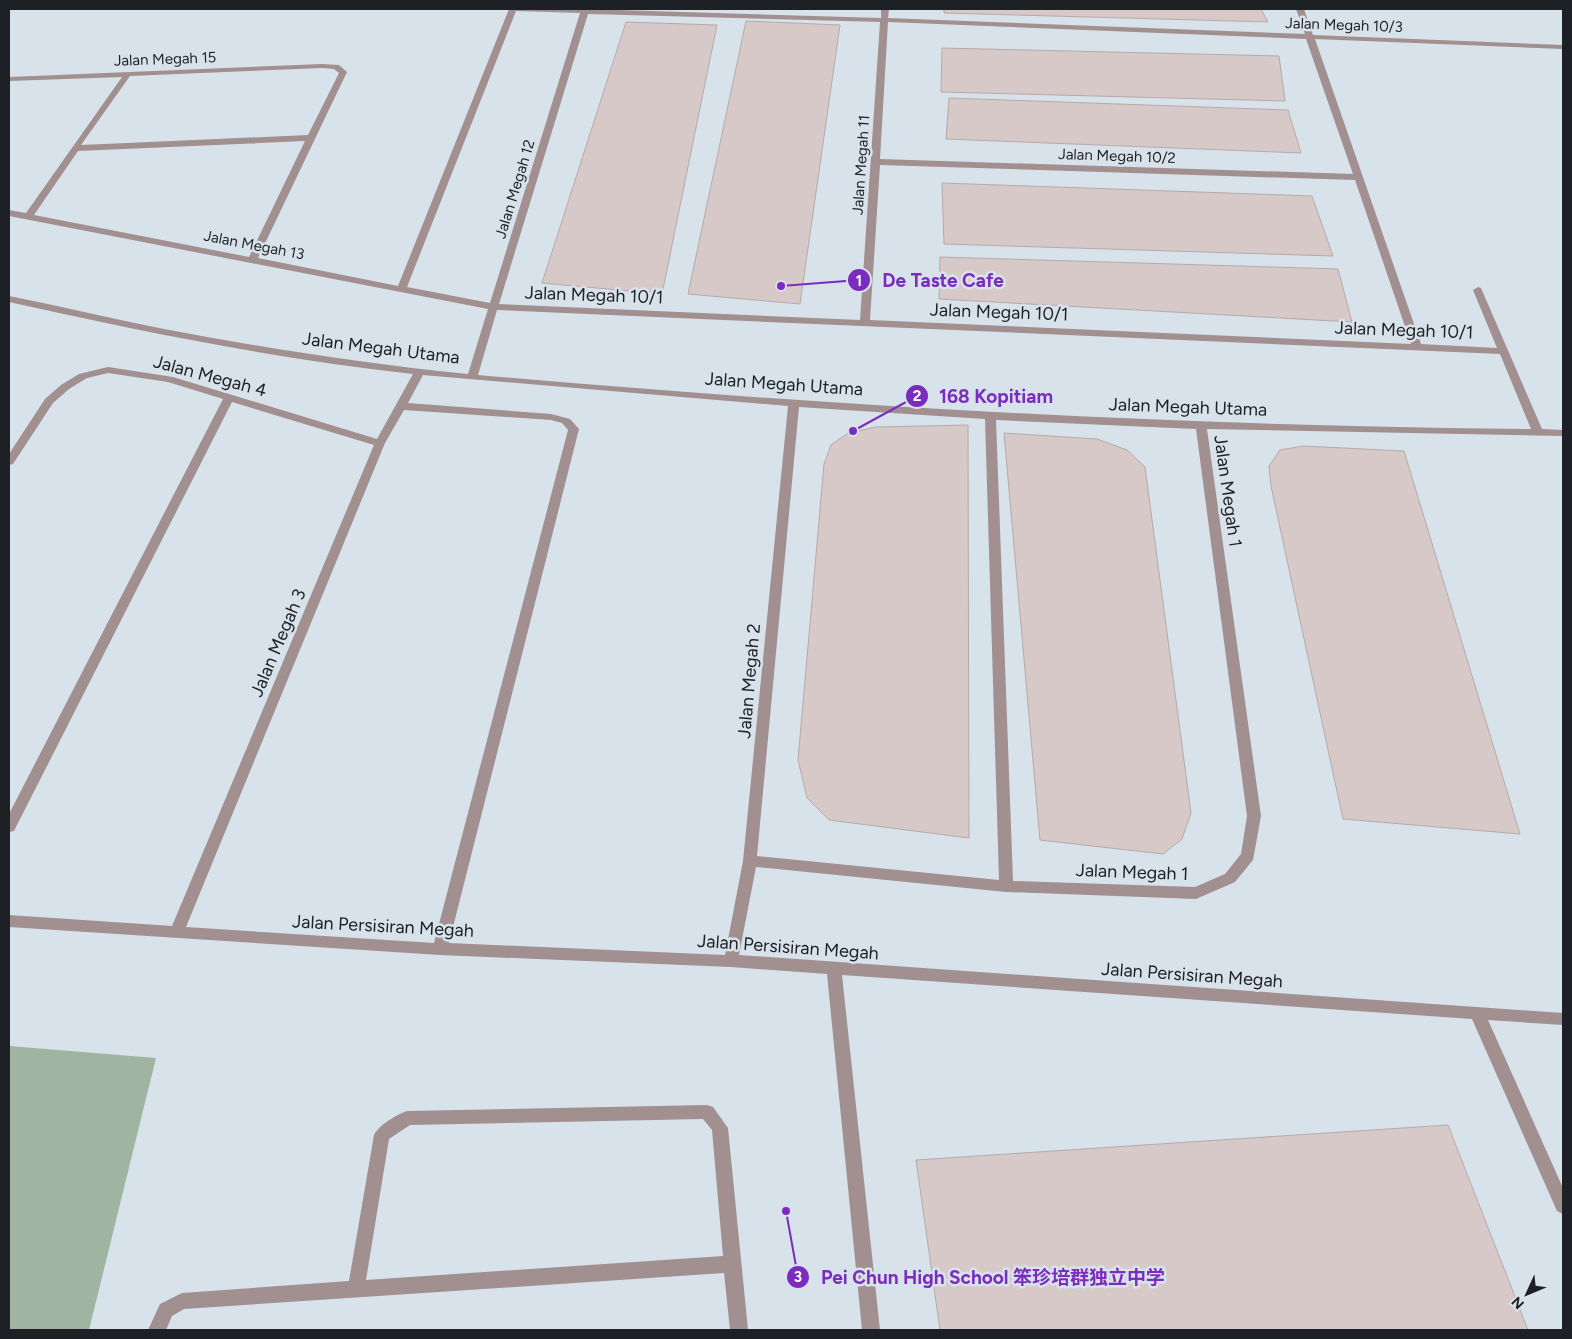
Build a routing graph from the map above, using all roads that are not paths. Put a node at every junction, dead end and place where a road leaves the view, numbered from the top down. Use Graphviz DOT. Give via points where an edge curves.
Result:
graph roads {
  1 [pos="513,9"];
  2 [pos="885,9"];
  3 [pos="1300,9"];
  4 [pos="585,11"];
  5 [pos="885,20"];
  6 [pos="1310,37"];
  7 [pos="1563,47"];
  8 [pos="128,74"];
  9 [pos="9,79"];
  10 [pos="310,138"];
  11 [pos="75,148"];
  12 [pos="876,162"];
  13 [pos="1358,177"];
  14 [pos="9,213"];
  15 [pos="28,217"];
  16 [pos="252,260"];
  17 [pos="401,289"];
  18 [pos="1478,290"];
  19 [pos="9,299"];
  20 [pos="493,307"];
  21 [pos="865,323"];
  22 [pos="1417,347"];
  23 [pos="1504,351"];
  24 [pos="420,372"];
  25 [pos="472,376"];
  26 [pos="229,398"];
  27 [pos="794,403"];
  28 [pos="400,406"];
  29 [pos="990,415"];
  30 [pos="1201,427"];
  31 [pos="1538,433"];
  32 [pos="1563,433"];
  33 [pos="380,443"];
  34 [pos="9,462"];
  35 [pos="9,827"];
  36 [pos="750,860"];
  37 [pos="1006,886"];
  38 [pos="9,921"];
  39 [pos="177,932"];
  40 [pos="440,950"];
  41 [pos="731,961"];
  42 [pos="834,969"];
  43 [pos="1477,1013"];
  44 [pos="1563,1019"];
  45 [pos="1563,1206"];
  46 [pos="732,1264"];
  47 [pos="356,1288"];
  48 [pos="157,1330"];
  49 [pos="739,1330"];
  50 [pos="871,1330"];
  1 -- 4 [label="street, Jalan Megah 10/3"];
  1 -- 17 [label="street"];
  2 -- 5 [label="street, Jalan Megah 11"];
  3 -- 6 [label="street"];
  4 -- 5 [label="street, Jalan Megah 10/3"];
  4 -- 20 [label="street, Jalan Megah 12"];
  5 -- 6 [label="street, Jalan Megah 10/3"];
  5 -- 12 [label="street, Jalan Megah 11"];
  6 -- 7 [label="street, Jalan Megah 10/3"];
  6 -- 13 [label="street"];
  8 -- 9 [label="street, Jalan Megah 15"];
  8 -- 10 [label="street, Jalan Megah 15" via="336,67 343,72"];
  8 -- 11 [label="street"];
  10 -- 11 [label="street"];
  10 -- 16 [label="street"];
  11 -- 15 [label="street"];
  12 -- 13 [label="street, Jalan Megah 10/2"];
  12 -- 21 [label="street, Jalan Megah 11"];
  13 -- 22 [label="street"];
  14 -- 15 [label="street, Jalan Megah 13"];
  15 -- 16 [label="street, Jalan Megah 13"];
  16 -- 17 [label="street, Jalan Megah 13"];
  17 -- 20 [label="street, Jalan Megah 13"];
  18 -- 23 [label="street"];
  19 -- 24 [label="street, Jalan Megah Utama" via="232,344"];
  20 -- 21 [label="street, Jalan Megah 10/1"];
  20 -- 25 [label="street, Jalan Megah 12"];
  21 -- 22 [label="street, Jalan Megah 10/1"];
  22 -- 23 [label="street, Jalan Megah 10/1"];
  23 -- 31 [label="street"];
  24 -- 25 [label="street, Jalan Megah Utama"];
  24 -- 28 [label="street, Jalan Megah 3"];
  25 -- 27 [label="street, Jalan Megah Utama"];
  26 -- 33 [label="street, Jalan Megah 4"];
  26 -- 34 [label="street, Jalan Megah 4" via="169,379 117,371 83,376 49,401"];
  26 -- 35 [label="street"];
  27 -- 29 [label="street, Jalan Megah Utama"];
  27 -- 36 [label="street, Jalan Megah 2"];
  28 -- 33 [label="street, Jalan Megah 3"];
  28 -- 40 [label="street" via="551,417 566,421 574,430"];
  29 -- 30 [label="street, Jalan Megah Utama"];
  29 -- 37 [label="street"];
  30 -- 31 [label="street, Jalan Megah Utama"];
  30 -- 37 [label="street, Jalan Megah 1" via="1254,816 1248,856 1230,878 1196,893"];
  31 -- 32 [label="street, Jalan Megah Utama"];
  33 -- 39 [label="street, Jalan Megah 3"];
  36 -- 37 [label="street, Jalan Megah 1"];
  36 -- 41 [label="street, Jalan Megah 2"];
  38 -- 39 [label="street, Jalan Persisiran Megah"];
  39 -- 40 [label="street, Jalan Persisiran Megah"];
  40 -- 41 [label="street, Jalan Persisiran Megah"];
  41 -- 42 [label="street, Jalan Persisiran Megah"];
  42 -- 43 [label="street, Jalan Persisiran Megah"];
  42 -- 50 [label="street"];
  43 -- 44 [label="street, Jalan Persisiran Megah"];
  43 -- 45 [label="street"];
  46 -- 47 [label="street"];
  46 -- 47 [label="street" via="720,1128 706,1112 407,1118 382,1135"];
  46 -- 49 [label="street"];
  47 -- 48 [label="street" via="182,1301 166,1310"];
}
